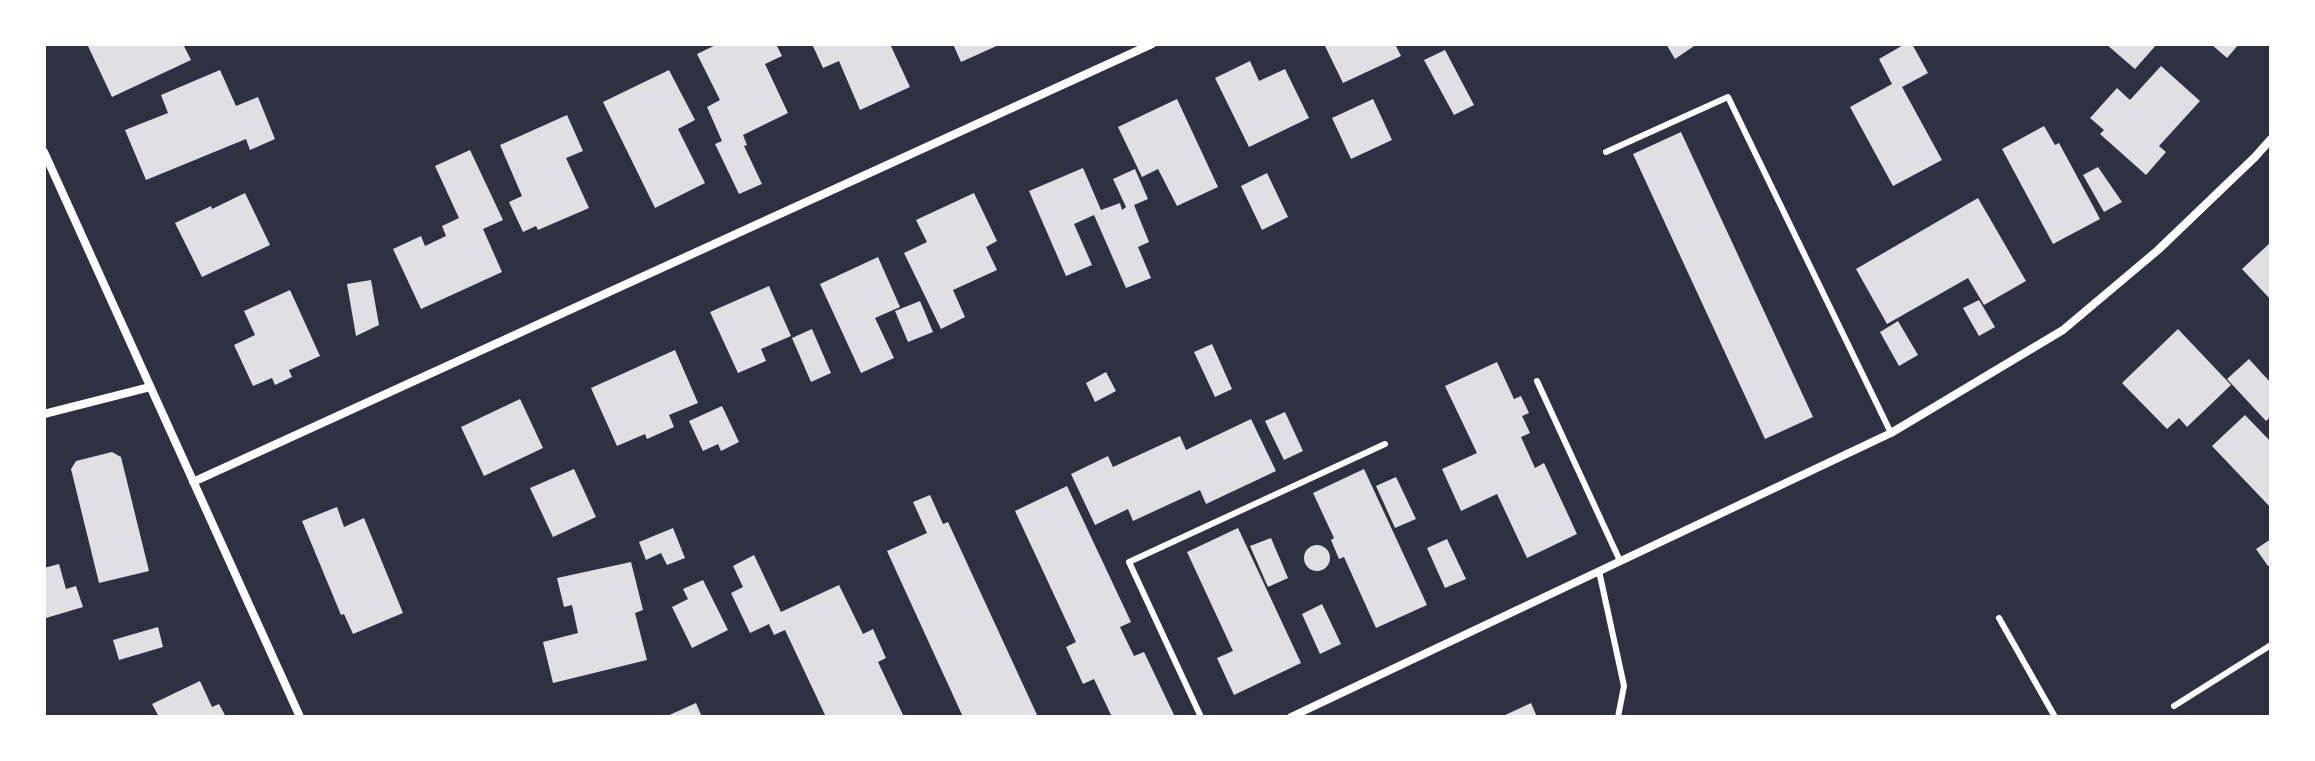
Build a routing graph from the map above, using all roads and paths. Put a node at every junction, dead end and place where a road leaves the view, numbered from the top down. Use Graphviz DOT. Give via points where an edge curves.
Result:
graph roads {
  1 [pos="1152,44"];
  2 [pos="2271,139"];
  3 [pos="44,152"];
  4 [pos="1606,152"];
  5 [pos="1537,381"];
  6 [pos="150,387"];
  7 [pos="44,414"];
  8 [pos="1891,433"];
  9 [pos="1385,444"];
  10 [pos="193,482"];
  11 [pos="1620,561"];
  12 [pos="1599,571"];
  13 [pos="1999,618"];
  14 [pos="2271,645"];
  15 [pos="2174,706"];
  16 [pos="300,717"];
  17 [pos="1201,717"];
  18 [pos="1291,717"];
  19 [pos="1618,717"];
  20 [pos="2055,717"];
  1 -- 10 [label="street"];
  2 -- 8 [label="street" via="2158,250 2063,330"];
  3 -- 6 [label="street"];
  4 -- 8 [label="lane" via="1728,97"];
  5 -- 11 [label="lane"];
  6 -- 7 [label="street"];
  6 -- 10 [label="street"];
  8 -- 11 [label="street"];
  9 -- 17 [label="lane" via="1129,562"];
  10 -- 16 [label="street"];
  11 -- 12 [label="street"];
  12 -- 18 [label="street"];
  12 -- 19 [label="lane" via="1624,686"];
  13 -- 20 [label="lane"];
  14 -- 15 [label="lane"];
}
